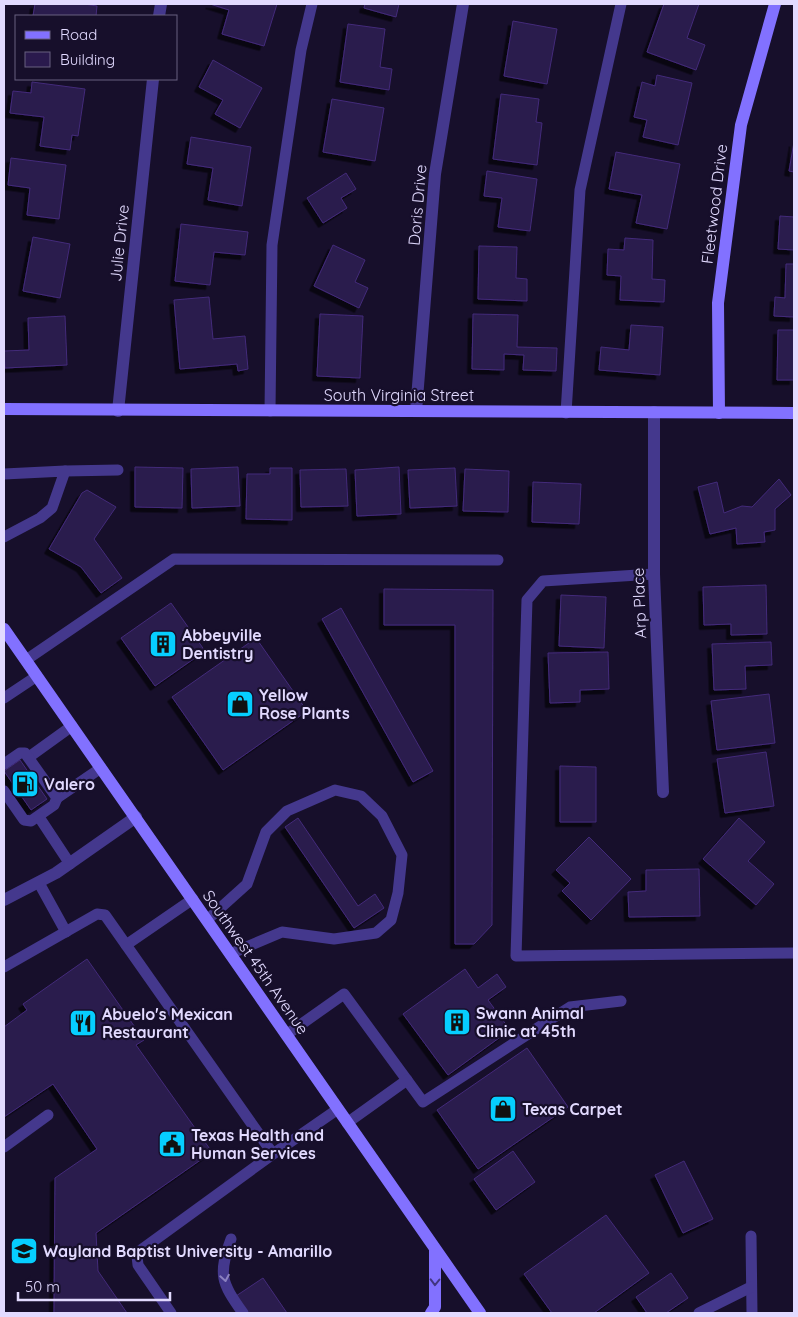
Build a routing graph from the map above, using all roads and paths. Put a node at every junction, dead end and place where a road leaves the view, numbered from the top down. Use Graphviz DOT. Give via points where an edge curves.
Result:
graph roads {
  1 [pos="312,4"];
  2 [pos="463,4"];
  3 [pos="621,4"];
  4 [pos="775,4"];
  5 [pos="153,80"];
  6 [pos="4,410"];
  7 [pos="118,411"];
  8 [pos="270,411"];
  9 [pos="416,411"];
  10 [pos="654,412"];
  11 [pos="566,413"];
  12 [pos="719,413"];
  13 [pos="794,413"];
  14 [pos="118,470"];
  15 [pos="65,471"];
  16 [pos="4,474"];
  17 [pos="4,538"];
  18 [pos="498,560"];
  19 [pos="654,574"];
  20 [pos="4,629"];
  21 [pos="8,644"];
  22 [pos="26,660"];
  23 [pos="37,676"];
  24 [pos="4,698"];
  25 [pos="72,726"];
  26 [pos="4,764"];
  27 [pos="30,764"];
  28 [pos="101,768"];
  29 [pos="6,786"];
  30 [pos="663,792"];
  31 [pos="57,798"];
  32 [pos="39,817"];
  33 [pos="136,817"];
  34 [pos="70,864"];
  35 [pos="39,883"];
  36 [pos="193,899"];
  37 [pos="4,900"];
  38 [pos="207,920"];
  39 [pos="66,932"];
  40 [pos="126,945"];
  41 [pos="794,953"];
  42 [pos="230,954"];
  43 [pos="4,968"];
  44 [pos="621,1001"];
  45 [pos="286,1035"];
  46 [pos="407,1080"];
  47 [pos="338,1109"];
  48 [pos="48,1115"];
  49 [pos="347,1123"];
  50 [pos="4,1146"];
  51 [pos="273,1154"];
  52 [pos="751,1236"];
  53 [pos="232,1238"];
  54 [pos="435,1250"];
  55 [pos="751,1287"];
  56 [pos="171,1313"];
  57 [pos="243,1313"];
  58 [pos="431,1313"];
  59 [pos="480,1313"];
  60 [pos="699,1313"];
  61 [pos="752,1313"];
  1 -- 8 [label="lane" via="272,245"];
  2 -- 9 [label="street, Doris Drive" via="435,174"];
  3 -- 11 [label="lane" via="580,190"];
  4 -- 12 [label="street, Fleetwood Drive" via="741,125 718,303"];
  5 -- 7 [label="street, Julie Drive"];
  6 -- 7 [label="street, South Virginia Street"];
  7 -- 8 [label="street, South Virginia Street"];
  8 -- 9 [label="street, South Virginia Street"];
  9 -- 11 [label="street, South Virginia Street"];
  10 -- 11 [label="street, South Virginia Street"];
  10 -- 12 [label="street, South Virginia Street"];
  10 -- 19 [label="street, Arp Place"];
  12 -- 13 [label="street, South Virginia Street"];
  14 -- 15 [label="lane"];
  15 -- 16 [label="lane"];
  15 -- 17 [label="lane" via="52,508"];
  18 -- 22 [label="lane" via="174,559"];
  19 -- 30 [label="street, Arp Place"];
  19 -- 41 [label="lane" via="543,582 527,600 516,956"];
  20 -- 21 [label="street, Southwest 45th Avenue"];
  21 -- 22 [label="street, Southwest 45th Avenue"];
  22 -- 23 [label="street, Southwest 45th Avenue"];
  23 -- 24 [label="lane"];
  23 -- 25 [label="street, Southwest 45th Avenue"];
  25 -- 27 [label="lane"];
  25 -- 28 [label="street, Southwest 45th Avenue"];
  26 -- 27 [label="lane" via="20,753 25,753"];
  27 -- 31 [label="lane" via="43,786"];
  28 -- 31 [label="lane"];
  28 -- 33 [label="street, Southwest 45th Avenue"];
  29 -- 32 [label="lane" via="19,803 24,820"];
  31 -- 32 [label="lane" via="54,805"];
  32 -- 34 [label="lane"];
  33 -- 34 [label="street"];
  33 -- 36 [label="street, Southwest 45th Avenue"];
  34 -- 35 [label="street"];
  35 -- 37 [label="street"];
  35 -- 39 [label="lane"];
  36 -- 38 [label="street, Southwest 45th Avenue"];
  36 -- 40 [label="lane"];
  38 -- 42 [label="street, Southwest 45th Avenue"];
  38 -- 42 [label="lane" via="247,884 266,832 287,811 335,790 360,796 382,816 402,855 391,920 376,933 334,939 282,932"];
  39 -- 40 [label="lane" via="96,914 105,915"];
  39 -- 43 [label="lane"];
  40 -- 51 [label="lane"];
  42 -- 45 [label="street, Southwest 45th Avenue"];
  44 -- 46 [label="lane" via="570,1007 423,1102"];
  45 -- 46 [label="lane" via="344,994"];
  45 -- 47 [label="street, Southwest 45th Avenue"];
  46 -- 49 [label="lane"];
  47 -- 49 [label="street, Southwest 45th Avenue"];
  47 -- 51 [label="lane"];
  48 -- 50 [label="lane"];
  49 -- 54 [label="street, Southwest 45th Avenue"];
  51 -- 56 [label="lane" via="137,1256 138,1265"];
  52 -- 55 [label="lane"];
  53 -- 57 [label="lane, one-way" via="223,1260 223,1279"];
  54 -- 58 [label="street, one-way" via="435,1307"];
  54 -- 59 [label="street, Southwest 45th Avenue"];
  55 -- 60 [label="lane"];
  55 -- 61 [label="lane"];
}
